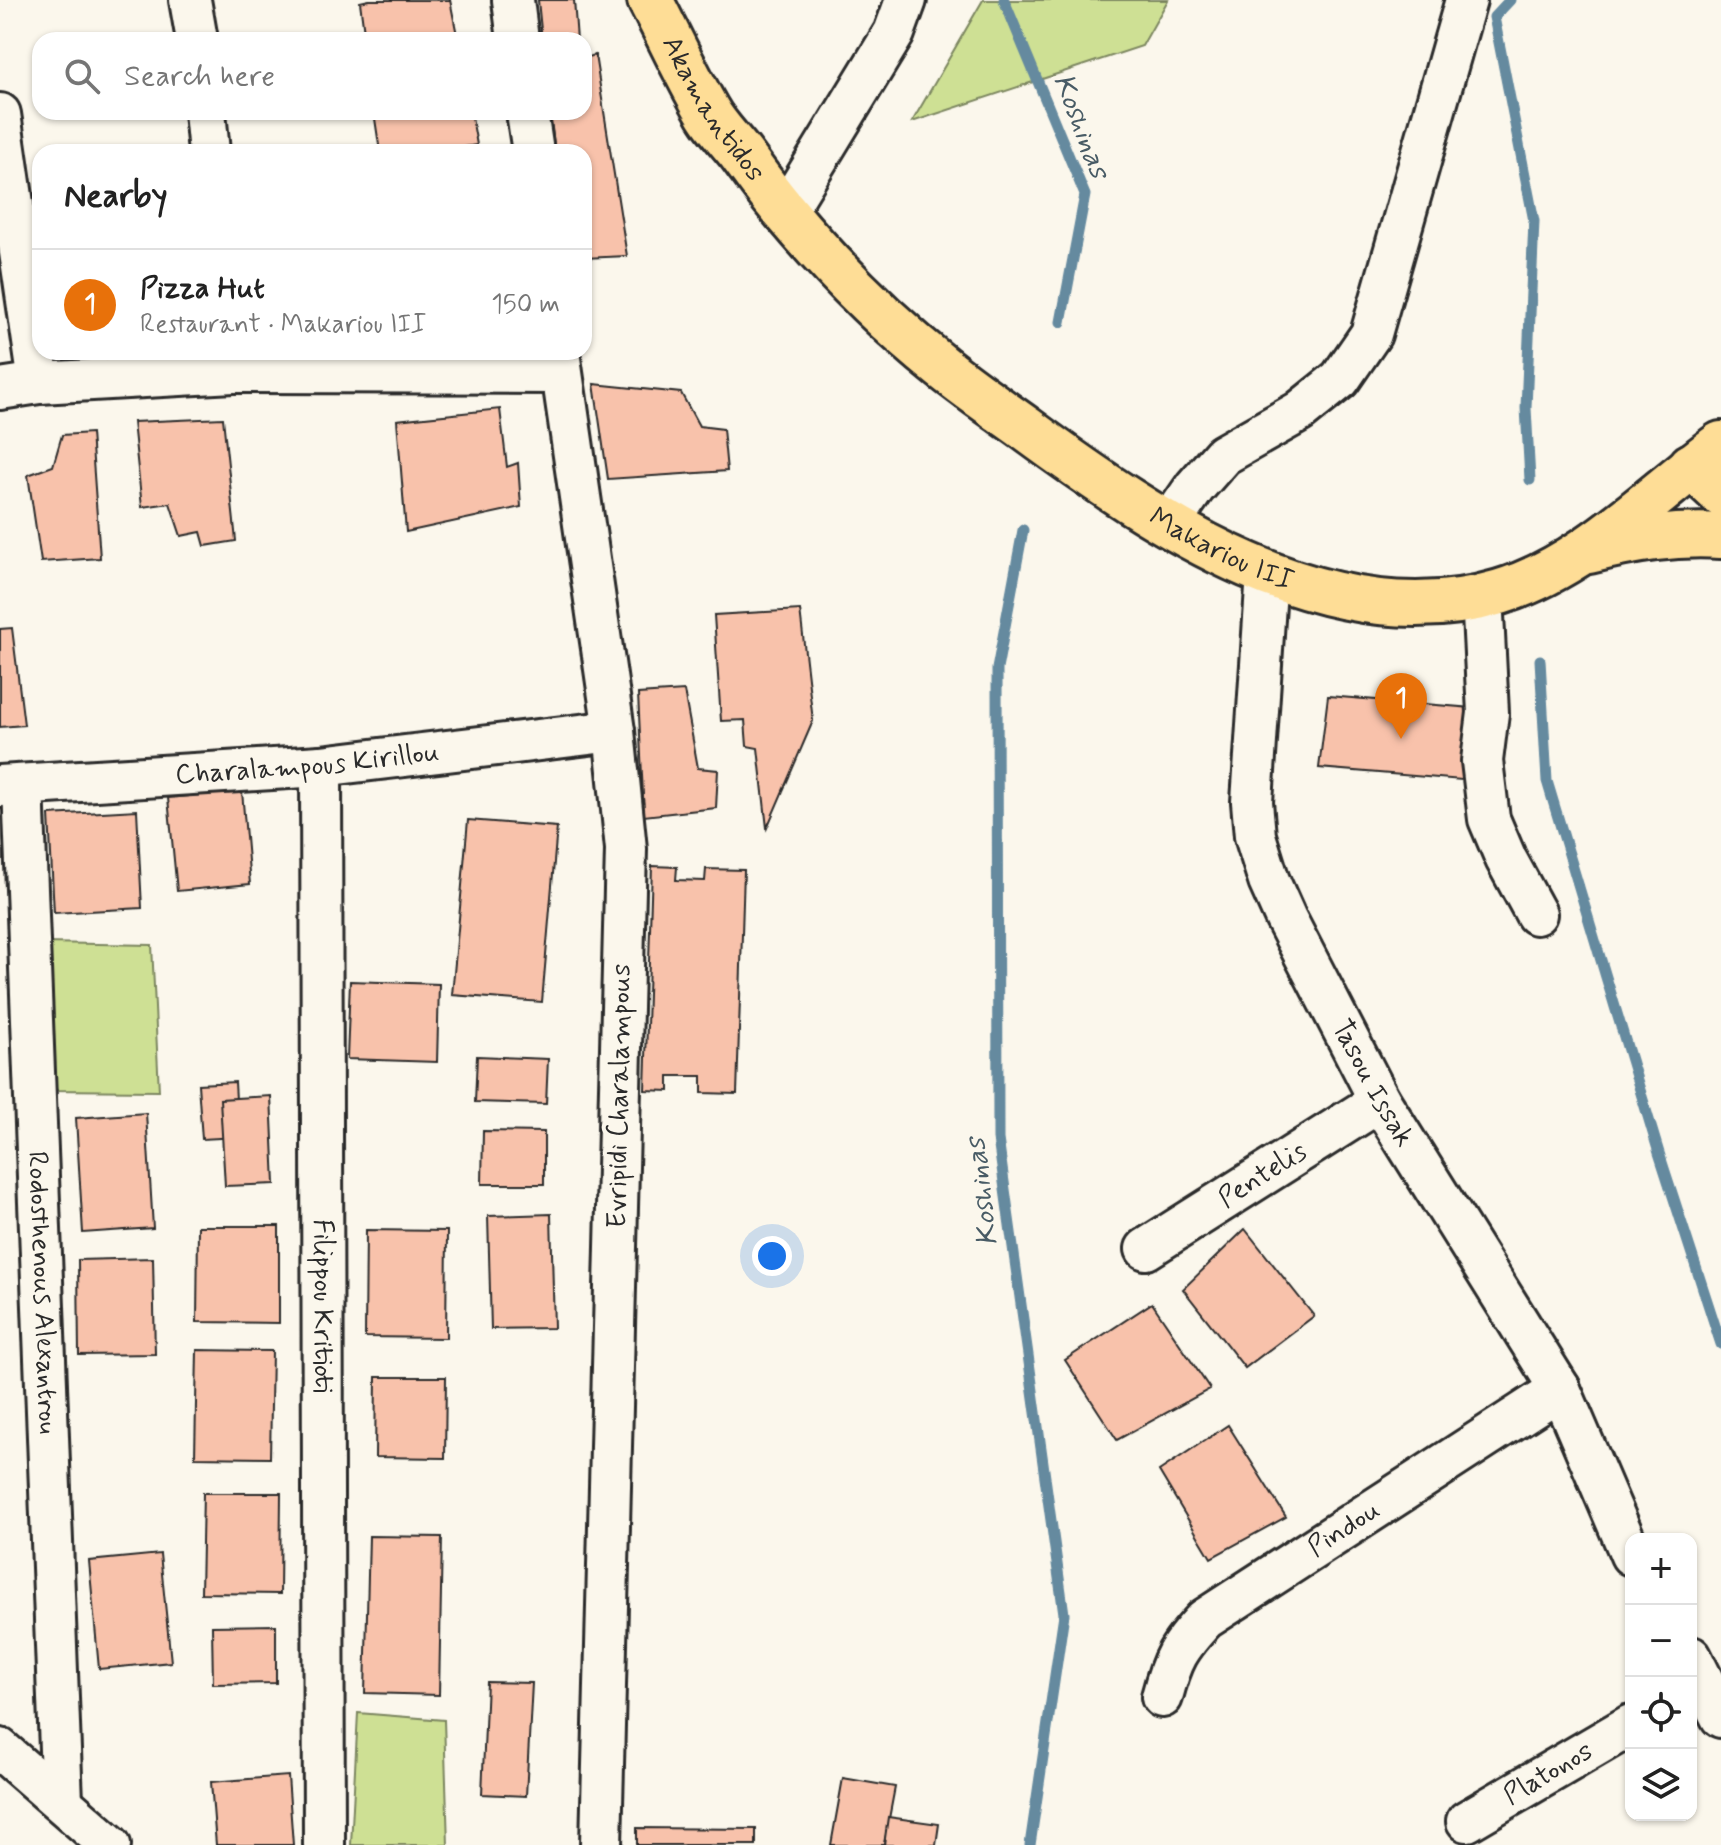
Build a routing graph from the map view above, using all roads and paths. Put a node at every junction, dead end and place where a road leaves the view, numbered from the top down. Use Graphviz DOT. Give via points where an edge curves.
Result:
graph roads {
  1 [pos="190,0"];
  2 [pos="513,0"];
  3 [pos="650,0"];
  4 [pos="906,0"];
  5 [pos="1466,0"];
  6 [pos="196,32"];
  7 [pos="517,32"];
  8 [pos="0,114"];
  9 [pos="206,120"];
  10 [pos="528,120"];
  11 [pos="208,144"];
  12 [pos="532,144"];
  13 [pos="785,212"];
  14 [pos="32,335"];
  15 [pos="36,360"];
  16 [pos="232,362"];
  17 [pos="560,362"];
  18 [pos="39,383"];
  19 [pos="0,389"];
  20 [pos="1711,468"];
  21 [pos="1168,526"];
  22 [pos="1721,536"];
  23 [pos="1581,553"];
  24 [pos="1267,573"];
  25 [pos="1482,595"];
  26 [pos="614,731"];
  27 [pos="321,766"];
  28 [pos="11,786"];
  29 [pos="1536,914"];
  30 [pos="1380,1101"];
  31 [pos="1146,1249"];
  32 [pos="1560,1389"];
  33 [pos="1625,1541"];
  34 [pos="1162,1697"];
  35 [pos="1625,1729"];
  36 [pos="0,1749"];
  37 [pos="62,1802"];
  38 [pos="1467,1821"];
  39 [pos="110,1845"];
  40 [pos="324,1845"];
  41 [pos="601,1845"];
  1 -- 6 [label="street"];
  2 -- 7 [label="street"];
  3 -- 13 [label="main road, Akamantidos" via="708,113"];
  4 -- 13 [label="street" via="894,33"];
  5 -- 21 [label="street" via="1371,334 1340,379 1299,412 1223,455"];
  8 -- 14 [label="street"];
  9 -- 11 [label="street"];
  10 -- 12 [label="street"];
  13 -- 21 [label="main road, Makariou III" via="941,366 1071,463"];
  15 -- 18 [label="street"];
  16 -- 17 [label="street"];
  16 -- 18 [label="street"];
  17 -- 26 [label="street, Evripidi Charalampous"];
  18 -- 19 [label="street"];
  20 -- 23 [label="main road, Makariou III"];
  21 -- 24 [label="main road, Makariou III"];
  22 -- 23 [label="main road" via="1637,539"];
  23 -- 25 [label="main road, Makariou III" via="1542,575"];
  24 -- 25 [label="main road, Makariou III" via="1373,601 1455,601"];
  24 -- 30 [label="street, Tasou Issak" via="1253,760 1255,836 1286,919"];
  25 -- 29 [label="street" via="1488,713 1482,761 1489,819"];
  26 -- 27 [label="street, Charalampous Kirillou"];
  26 -- 41 [label="street, Evripidi Charalampous" via="626,849"];
  27 -- 28 [label="street, Charalampous Kirillou"];
  27 -- 40 [label="street, Filippou Kritioti"];
  28 -- 37 [label="street, Rodosthenous Alexantrou"];
  30 -- 31 [label="street, Pentelis"];
  30 -- 32 [label="street, Tasou Issak"];
  32 -- 33 [label="street, Tasou Issak"];
  32 -- 34 [label="street, Pindou" via="1205,1619 1182,1643"];
  35 -- 38 [label="street, Platonos"];
  36 -- 37 [label="street"];
  37 -- 39 [label="street"];
}
